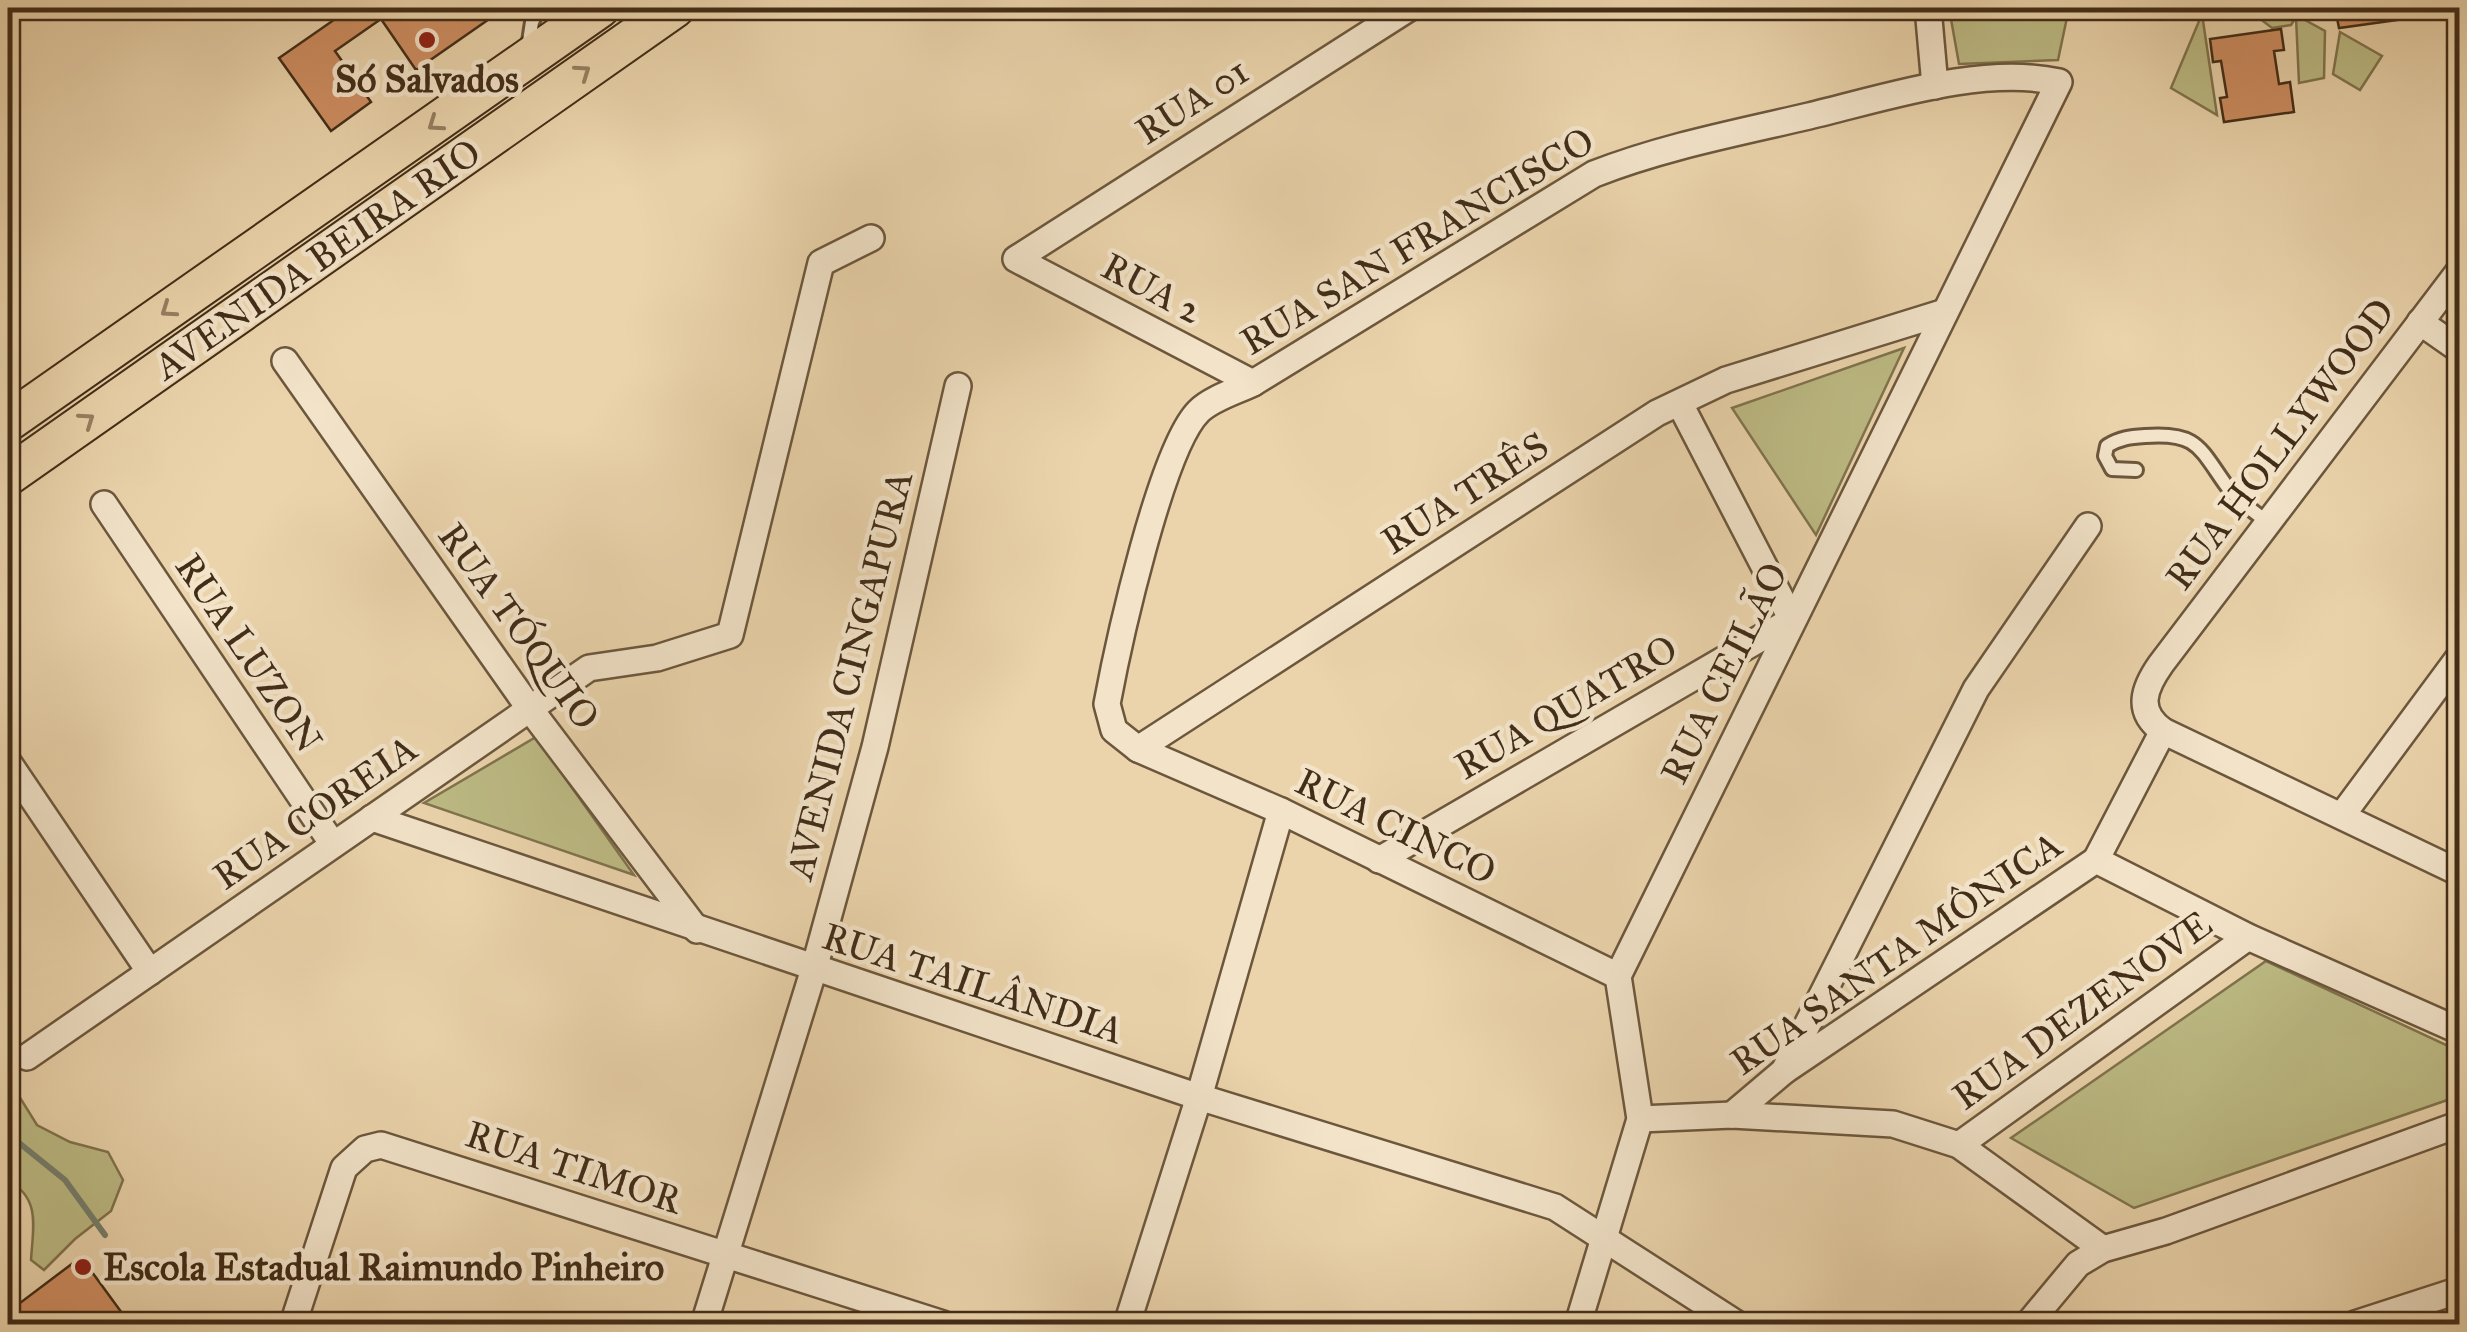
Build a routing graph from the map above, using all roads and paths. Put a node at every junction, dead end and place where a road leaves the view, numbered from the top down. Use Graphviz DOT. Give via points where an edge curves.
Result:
graph roads {
  1 [pos="539,8"];
  2 [pos="600,8"];
  3 [pos="676,8"];
  4 [pos="1408,8"];
  5 [pos="1928,8"];
  6 [pos="520,64"];
  7 [pos="2059,82"];
  8 [pos="1935,86"];
  9 [pos="537,104"];
  10 [pos="871,238"];
  11 [pos="1016,259"];
  12 [pos="2460,270"];
  13 [pos="1945,312"];
  14 [pos="2420,322"];
  15 [pos="2460,350"];
  16 [pos="285,361"];
  17 [pos="1253,383"];
  18 [pos="958,386"];
  19 [pos="1680,404"];
  20 [pos="8,422"];
  21 [pos="2136,470"];
  22 [pos="8,476"];
  23 [pos="104,504"];
  24 [pos="2268,523"];
  25 [pos="2088,526"];
  26 [pos="1792,620"];
  27 [pos="2460,656"];
  28 [pos="530,709"];
  29 [pos="2163,731"];
  30 [pos="1138,749"];
  31 [pos="8,762"];
  32 [pos="1281,811"];
  33 [pos="2343,814"];
  34 [pos="372,818"];
  35 [pos="332,843"];
  36 [pos="1379,860"];
  37 [pos="2096,860"];
  38 [pos="2460,873"];
  39 [pos="697,930"];
  40 [pos="2248,937"];
  41 [pos="814,969"];
  42 [pos="150,972"];
  43 [pos="1618,976"];
  44 [pos="2460,1031"];
  45 [pos="27,1057"];
  46 [pos="1784,1071"];
  47 [pos="1199,1097"];
  48 [pos="1732,1115"];
  49 [pos="1640,1119"];
  50 [pos="2460,1124"];
  51 [pos="1958,1145"];
  52 [pos="1605,1238"];
  53 [pos="2103,1249"];
  54 [pos="724,1255"];
  55 [pos="2460,1290"];
  56 [pos="293,1324"];
  57 [pos="704,1324"];
  58 [pos="943,1324"];
  59 [pos="1128,1324"];
  60 [pos="1578,1324"];
  61 [pos="1737,1324"];
  62 [pos="2028,1324"];
  63 [pos="2355,1324"];
  1 -- 6 [label="lane"];
  2 -- 6 [label="main road, AVENIDA BEIRA RIO"];
  9 -- 3 [label="main road, AVENIDA BEIRA RIO, one-way"];
  4 -- 11 [label="street, RUA 01"];
  5 -- 8 [label="street"];
  6 -- 9 [label="main road"];
  6 -- 20 [label="main road, AVENIDA BEIRA RIO, one-way"];
  7 -- 8 [label="street, RUA SAN FRANCISCO" via="2030,76"];
  7 -- 13 [label="street, RUA CEILÃO"];
  8 -- 17 [label="street, RUA SAN FRANCISCO" via="1644,154 1594,174"];
  22 -- 9 [label="main road, AVENIDA BEIRA RIO, one-way"];
  10 -- 28 [label="street, RUA COREIA" via="820,263 730,635 656,658 588,668"];
  11 -- 17 [label="street, RUA 2"];
  12 -- 14 [label="street, RUA HOLLYWOOD"];
  13 -- 19 [label="street, RUA TRÊS" via="1726,380"];
  13 -- 26 [label="street, RUA CEILÃO"];
  14 -- 15 [label="street"];
  14 -- 24 [label="street, RUA HOLLYWOOD"];
  16 -- 28 [label="street, RUA TÓQUIO"];
  17 -- 30 [label="street, RUA SAN FRANCISCO" via="1200,409 1182,433 1150,528 1107,704 1114,730"];
  18 -- 41 [label="street, AVENIDA CINGAPURA" via="875,747"];
  19 -- 26 [label="street"];
  19 -- 30 [label="street, RUA TRÊS"];
  21 -- 24 [label="lane" via="2112,469 2104,456 2107,446 2164,434 2187,439"];
  23 -- 35 [label="street, RUA LUZON"];
  24 -- 29 [label="street, RUA HOLLYWOOD" via="2144,693 2145,711"];
  25 -- 46 [label="street" via="1976,689"];
  26 -- 36 [label="street, RUA QUATRO"];
  26 -- 43 [label="street, RUA CEILÃO"];
  27 -- 33 [label="street"];
  28 -- 34 [label="street, RUA COREIA"];
  28 -- 39 [label="street, RUA TÓQUIO"];
  29 -- 33 [label="street"];
  29 -- 37 [label="street"];
  30 -- 32 [label="street, RUA CINCO"];
  31 -- 42 [label="street"];
  32 -- 36 [label="street, RUA CINCO"];
  32 -- 47 [label="street"];
  33 -- 38 [label="street"];
  34 -- 35 [label="street, RUA COREIA"];
  34 -- 39 [label="street, RUA TAILÂNDIA"];
  35 -- 42 [label="street, RUA COREIA"];
  36 -- 43 [label="street, RUA CINCO"];
  37 -- 40 [label="street, RUA SANTA MÔNICA"];
  37 -- 46 [label="street, RUA SANTA MÔNICA"];
  39 -- 41 [label="street, RUA TAILÂNDIA"];
  40 -- 44 [label="street, RUA SANTA MÔNICA"];
  40 -- 51 [label="street, RUA DEZENOVE"];
  41 -- 47 [label="street, RUA TAILÂNDIA"];
  41 -- 54 [label="street, AVENIDA CINGAPURA"];
  42 -- 45 [label="street, RUA COREIA"];
  43 -- 49 [label="street"];
  46 -- 48 [label="street, RUA SANTA MÔNICA"];
  47 -- 52 [label="street, RUA TAILÂNDIA" via="1555,1207"];
  47 -- 59 [label="street"];
  48 -- 49 [label="street, RUA SANTA MÔNICA"];
  48 -- 51 [label="street" via="1893,1124"];
  49 -- 52 [label="street"];
  50 -- 53 [label="street"];
  51 -- 53 [label="street, RUA DEZENOVE"];
  52 -- 60 [label="street"];
  52 -- 61 [label="street"];
  53 -- 62 [label="street" via="2078,1264"];
  54 -- 56 [label="street, RUA TIMOR" via="382,1145 364,1149 344,1168"];
  54 -- 57 [label="street, AVENIDA CINGAPURA"];
  54 -- 58 [label="street, RUA TIMOR"];
  55 -- 63 [label="street"];
}
